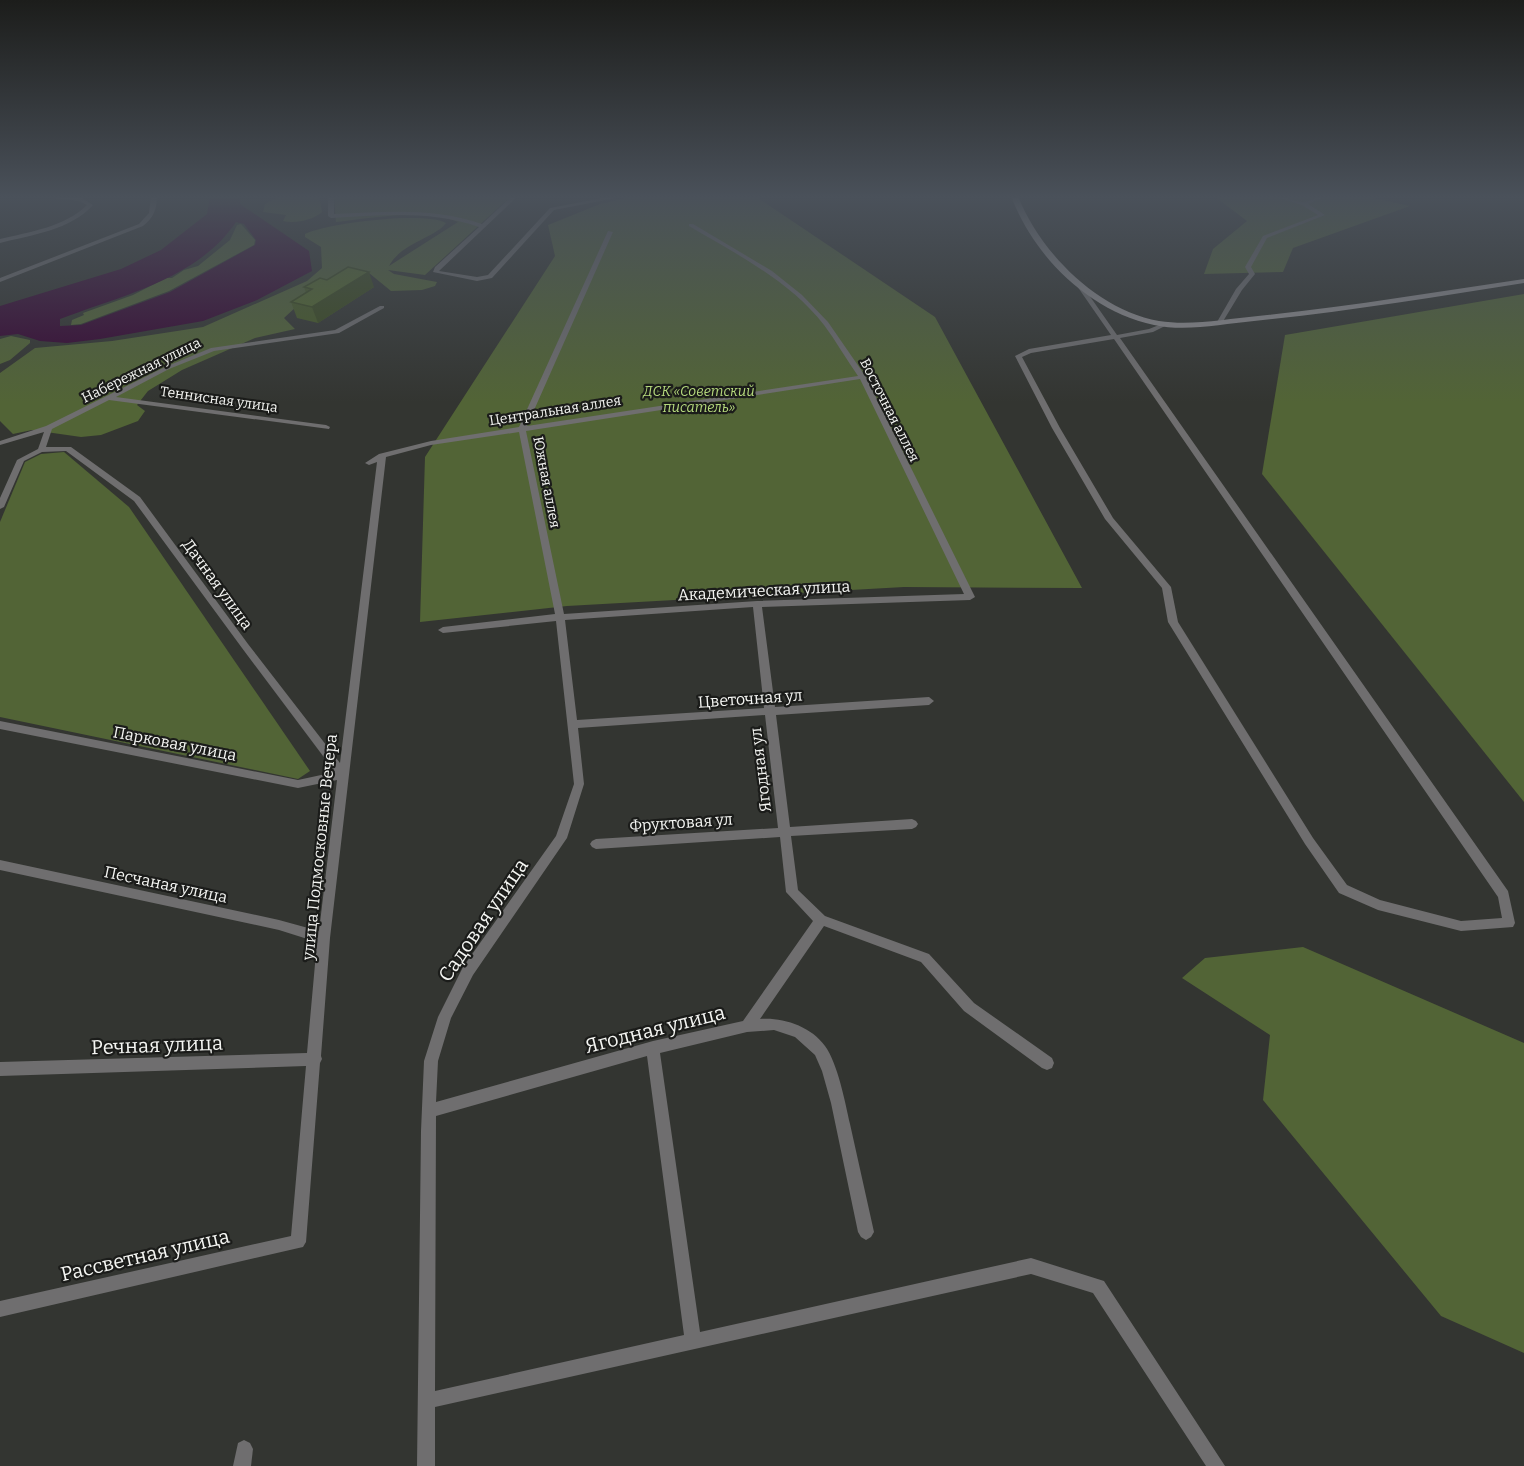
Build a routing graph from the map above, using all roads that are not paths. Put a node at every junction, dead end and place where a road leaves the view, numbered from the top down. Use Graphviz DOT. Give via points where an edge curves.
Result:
graph roads {
  1 [pos="40,264"];
  2 [pos="441,264"];
  3 [pos="501,264"];
  4 [pos="595,264"];
  5 [pos="757,264"];
  6 [pos="1060,264"];
  7 [pos="1249,264"];
  8 [pos="0,280"];
  9 [pos="1524,281"];
  10 [pos="1080,286"];
  11 [pos="382,307"];
  12 [pos="1220,322"];
  13 [pos="1164,325"];
  14 [pos="1116,337"];
  15 [pos="862,377"];
  16 [pos="108,398"];
  17 [pos="50,428"];
  18 [pos="326,428"];
  19 [pos="522,428"];
  20 [pos="0,443"];
  21 [pos="41,450"];
  22 [pos="382,456"];
  23 [pos="369,463"];
  24 [pos="0,507"];
  25 [pos="970,597"];
  26 [pos="757,604"];
  27 [pos="560,614"];
  28 [pos="443,630"];
  29 [pos="929,701"];
  30 [pos="770,711"];
  31 [pos="572,724"];
  32 [pos="0,725"];
  33 [pos="343,775"];
  34 [pos="912,824"];
  35 [pos="785,832"];
  36 [pos="596,844"];
  37 [pos="1,867"];
  38 [pos="821,920"];
  39 [pos="324,938"];
  40 [pos="747,1026"];
  41 [pos="653,1048"];
  42 [pos="315,1059"];
  43 [pos="1047,1063"];
  44 [pos="0,1069"];
  45 [pos="429,1111"];
  46 [pos="866,1232"];
  47 [pos="298,1242"];
  48 [pos="0,1309"];
  49 [pos="693,1341"];
  50 [pos="426,1401"];
  51 [pos="426,1466"];
  52 [pos="1216,1466"];
  1 -- 8 [label="street"];
  2 -- 3 [label="street" via="436,272 477,279 490,277"];
  4 -- 19 [label="street, Южная аллея"];
  5 -- 15 [label="street, Восточная аллея" via="800,296 826,323"];
  6 -- 10 [label="street"];
  7 -- 12 [label="street" via="1252,274"];
  9 -- 12 [label="street" via="1318,312"];
  10 -- 13 [label="street" via="1142,319"];
  10 -- 14 [label="street"];
  11 -- 16 [label="street, Набережная улица" via="337,332 213,349"];
  12 -- 13 [label="street"];
  13 -- 14 [label="street"];
  14 -- 14 [label="street" via="1504,895 1509,923 1461,926 1378,905 1343,889 1309,841 1173,621 1166,587 1109,519 1018,356"];
  15 -- 19 [label="street, Центральная аллея"];
  15 -- 25 [label="street, Восточная аллея"];
  16 -- 17 [label="street, Набережная улица"];
  16 -- 18 [label="street, Теннисная улица"];
  17 -- 20 [label="street, Набережная улица"];
  17 -- 21 [label="street"];
  19 -- 22 [label="street, Центральная аллея" via="431,443"];
  19 -- 27 [label="street, Южная аллея"];
  21 -- 24 [label="street" via="21,460"];
  21 -- 33 [label="street, Дачная улица" via="68,449 137,499"];
  22 -- 23 [label="street, Центральная аллея"];
  22 -- 33 [label="street, улица Подмосковные Вечера"];
  25 -- 26 [label="street, Академическая улица"];
  26 -- 27 [label="street, Академическая улица"];
  26 -- 30 [label="street, Ягодная ул"];
  27 -- 28 [label="street, Академическая улица"];
  27 -- 31 [label="street, Садовая улица"];
  29 -- 30 [label="street, Цветочная ул"];
  30 -- 31 [label="street, Цветочная ул"];
  30 -- 35 [label="street, Ягодная ул"];
  31 -- 45 [label="street, Садовая улица" via="579,784 561,838 468,971 444,1017 431,1061"];
  32 -- 33 [label="street, Парковая улица" via="298,784"];
  33 -- 39 [label="street, улица Подмосковные Вечера"];
  34 -- 35 [label="street, Фруктовая ул"];
  35 -- 36 [label="street, Фруктовая ул"];
  35 -- 38 [label="street, Ягодная ул" via="792,892"];
  37 -- 39 [label="street, Песчаная улица"];
  38 -- 40 [label="street, Ягодная улица"];
  38 -- 43 [label="street" via="925,958 969,1006"];
  39 -- 42 [label="street, улица Подмосковные Вечера"];
  40 -- 41 [label="street, Ягодная улица"];
  40 -- 46 [label="street" via="774,1024 799,1032 820,1050 838,1103"];
  41 -- 45 [label="street, Ягодная улица"];
  41 -- 49 [label="street"];
  42 -- 44 [label="street, Речная улица"];
  42 -- 47 [label="street, улица Подмосковные Вечера"];
  45 -- 50 [label="street, Садовая улица"];
  47 -- 48 [label="street, Рассветная улица"];
  49 -- 50 [label="street"];
  49 -- 52 [label="street" via="1031,1266 1098,1287"];
  50 -- 51 [label="street, Садовая улица"];
}
